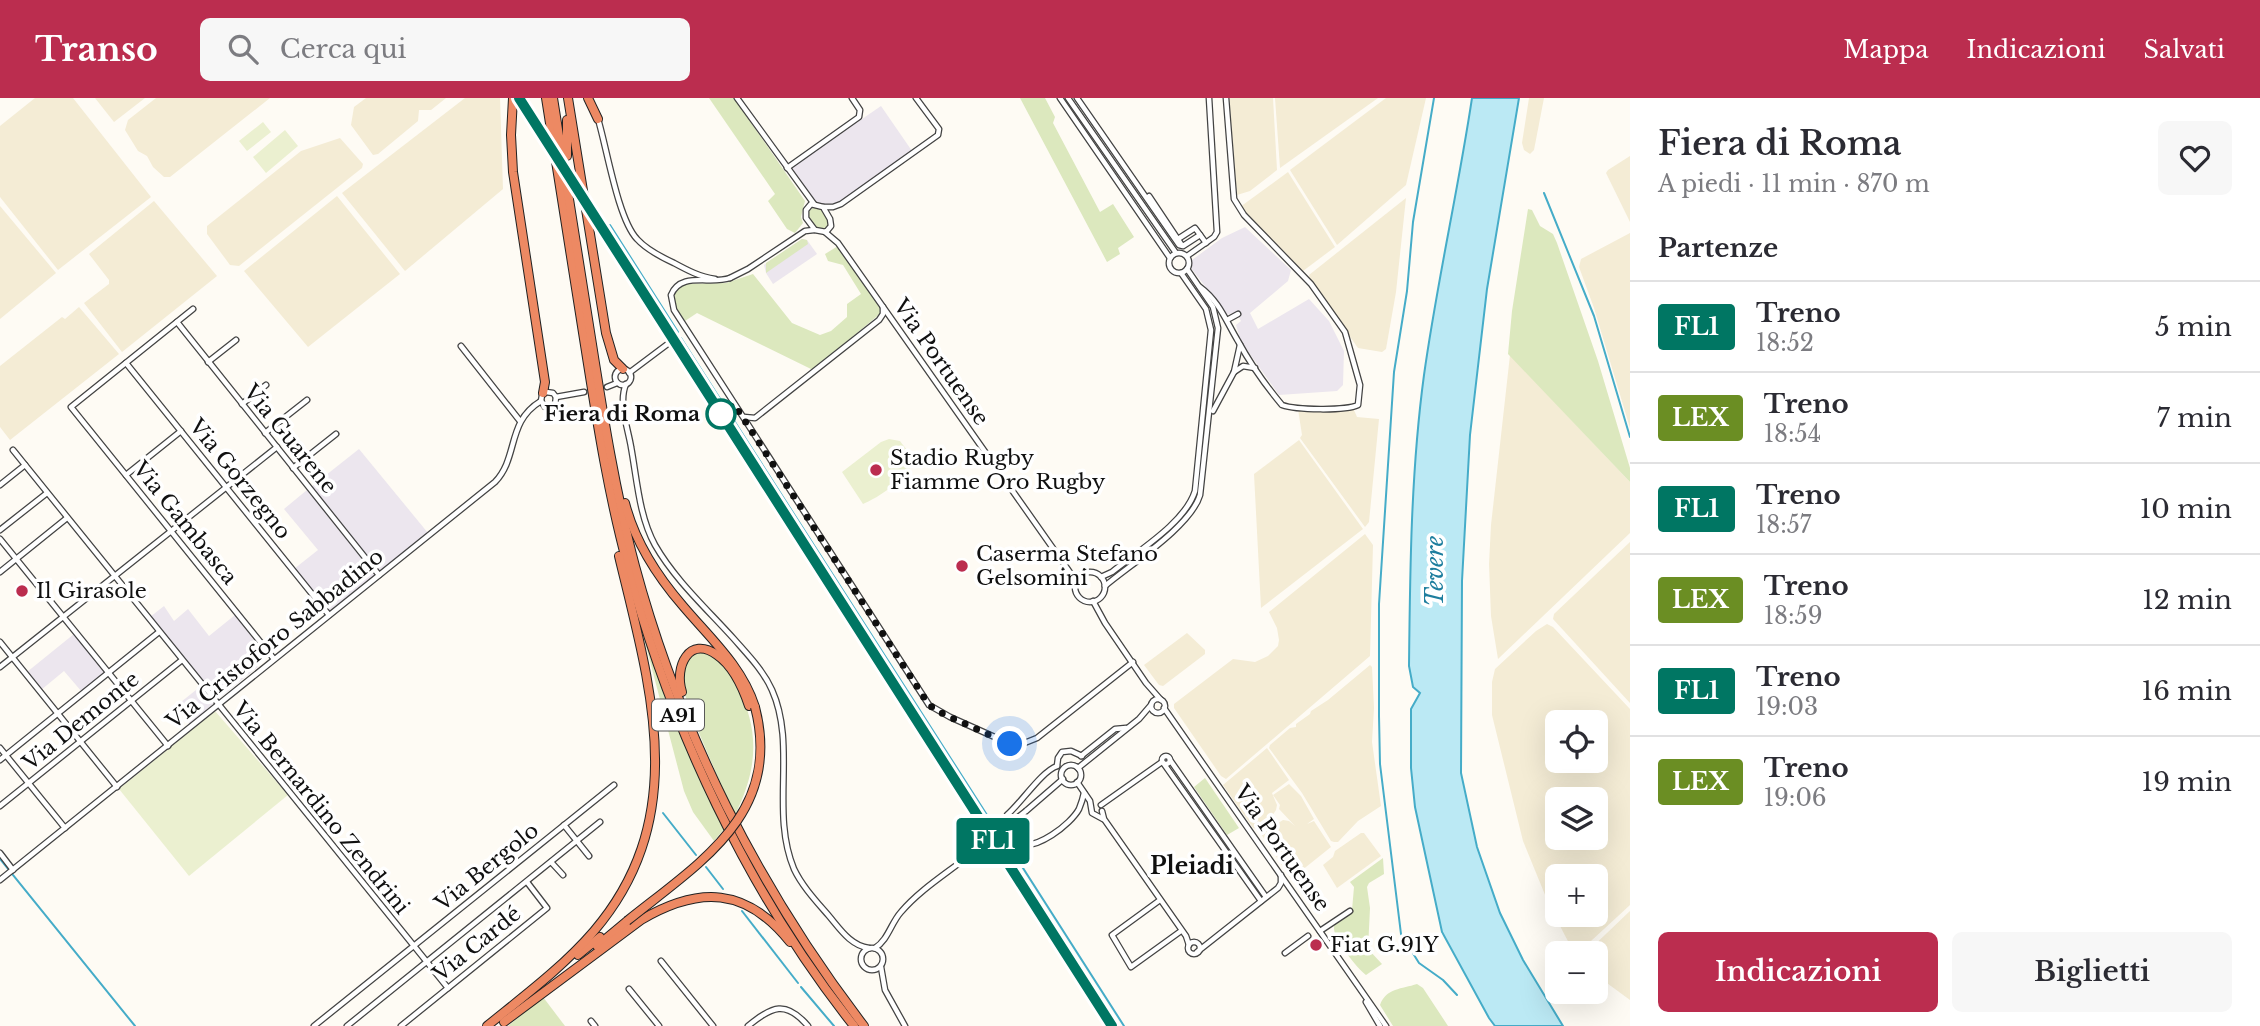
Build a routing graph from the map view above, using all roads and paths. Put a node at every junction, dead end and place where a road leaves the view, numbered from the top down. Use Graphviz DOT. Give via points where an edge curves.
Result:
graph roads {
  1 [pos="513,98"];
  2 [pos="544,98"];
  3 [pos="553,98"];
  4 [pos="566,98"];
  5 [pos="590,98"];
  6 [pos="737,98"];
  7 [pos="852,98"];
  8 [pos="916,98"];
  9 [pos="1060,98"];
  10 [pos="1068,98"];
  11 [pos="1078,98"];
  12 [pos="1209,98"];
  13 [pos="1226,98"];
  14 [pos="598,119"];
  15 [pos="787,168"];
  16 [pos="814,204"];
  17 [pos="822,207"];
  18 [pos="572,218"];
  19 [pos="814,230"];
  20 [pos="825,232"];
  21 [pos="1200,234"];
  22 [pos="1178,239"];
  23 [pos="1206,243"];
  24 [pos="1183,246"];
  25 [pos="1176,253"];
  26 [pos="1187,256"];
  27 [pos="1170,258"];
  28 [pos="1187,269"];
  29 [pos="1181,272"];
  30 [pos="730,278"];
  31 [pos="1200,287"];
  32 [pos="883,306"];
  33 [pos="193,309"];
  34 [pos="1238,314"];
  35 [pos="1227,320"];
  36 [pos="177,322"];
  37 [pos="236,340"];
  38 [pos="669,343"];
  39 [pos="1240,345"];
  40 [pos="461,346"];
  41 [pos="1249,358"];
  42 [pos="208,362"];
  43 [pos="126,363"];
  44 [pos="1256,369"];
  45 [pos="626,371"];
  46 [pos="1234,372"];
  47 [pos="617,383"];
  48 [pos="626,384"];
  49 [pos="267,385"];
  50 [pos="607,387"];
  51 [pos="584,391"];
  52 [pos="542,397"];
  53 [pos="556,397"];
  54 [pos="307,400"];
  55 [pos="242,404"];
  56 [pos="1210,415"];
  57 [pos="742,416"];
  58 [pos="520,421"];
  59 [pos="597,426"];
  60 [pos="181,431"];
  61 [pos="265,433"];
  62 [pos="336,434"];
  63 [pos="277,447"];
  64 [pos="13,450"];
  65 [pos="610,458"];
  66 [pos="25,465"];
  67 [pos="293,468"];
  68 [pos="126,475"];
  69 [pos="0,485"];
  70 [pos="226,488"];
  71 [pos="47,493"];
  72 [pos="67,518"];
  73 [pos="0,530"];
  74 [pos="171,531"];
  75 [pos="0,539"];
  76 [pos="16,559"];
  77 [pos="0,572"];
  78 [pos="379,575"];
  79 [pos="114,576"];
  80 [pos="1101,577"];
  81 [pos="1076,581"];
  82 [pos="1105,586"];
  83 [pos="1093,601"];
  84 [pos="329,615"];
  85 [pos="63,617"];
  86 [pos="159,632"];
  87 [pos="0,642"];
  88 [pos="12,657"];
  89 [pos="274,659"];
  90 [pos="182,660"];
  91 [pos="1133,662"];
  92 [pos="0,667"];
  93 [pos="108,673"];
  94 [pos="1146,684"];
  95 [pos="1161,700"];
  96 [pos="131,701"];
  97 [pos="1152,704"];
  98 [pos="218,706"];
  99 [pos="752,708"];
  100 [pos="1164,708"];
  101 [pos="1157,712"];
  102 [pos="58,713"];
  103 [pos="686,715"];
  104 [pos="1133,724"];
  105 [pos="1178,727"];
  106 [pos="1127,729"];
  107 [pos="80,742"];
  108 [pos="168,746"];
  109 [pos="0,748"];
  110 [pos="6,755"];
  111 [pos="1081,756"];
  112 [pos="0,760"];
  113 [pos="1086,761"];
  114 [pos="1163,763"];
  115 [pos="1057,766"];
  116 [pos="1078,768"];
  117 [pos="1063,770"];
  118 [pos="1063,779"];
  119 [pos="1077,782"];
  120 [pos="29,783"];
  121 [pos="614,785"];
  122 [pos="117,787"];
  123 [pos="1084,793"];
  124 [pos="0,806"];
  125 [pos="1097,808"];
  126 [pos="600,822"];
  127 [pos="564,825"];
  128 [pos="65,828"];
  129 [pos="1226,839"];
  130 [pos="577,841"];
  131 [pos="1015,841"];
  132 [pos="1220,842"];
  133 [pos="0,853"];
  134 [pos="589,856"];
  135 [pos="1024,856"];
  136 [pos="551,862"];
  137 [pos="13,870"];
  138 [pos="1280,871"];
  139 [pos="563,875"];
  140 [pos="0,880"];
  141 [pos="527,882"];
  142 [pos="1278,888"];
  143 [pos="1292,889"];
  144 [pos="1263,899"];
  145 [pos="1160,900"];
  146 [pos="1350,911"];
  147 [pos="1181,931"];
  148 [pos="1320,931"];
  149 [pos="1308,936"];
  150 [pos="884,942"];
  151 [pos="1193,943"];
  152 [pos="1210,943"];
  153 [pos="414,946"];
  154 [pos="872,948"];
  155 [pos="1197,953"];
  156 [pos="1285,953"];
  157 [pos="883,954"];
  158 [pos="661,961"];
  159 [pos="427,962"];
  160 [pos="881,967"];
  161 [pos="819,979"];
  162 [pos="448,988"];
  163 [pos="629,989"];
  164 [pos="1360,989"];
  165 [pos="500,1021"];
  166 [pos="314,1026"];
  167 [pos="347,1026"];
  168 [pos="401,1026"];
  169 [pos="487,1026"];
  170 [pos="659,1026"];
  171 [pos="713,1026"];
  172 [pos="748,1026"];
  173 [pos="807,1026"];
  174 [pos="854,1026"];
  175 [pos="864,1026"];
  176 [pos="905,1026"];
  177 [pos="1380,1026"];
  178 [pos="1386,1026"];
  1 -- 52 [label="highway" via="513,172 545,382"];
  2 -- 59 [label="highway, A91"];
  3 -- 18 [label="highway, A91"];
  4 -- 18 [label="highway"];
  4 -- 45 [label="highway" via="605,328 614,360"];
  5 -- 14 [label="highway"];
  6 -- 15 [label="street"];
  7 -- 15 [label="street" via="859,117"];
  8 -- 17 [label="street" via="938,135 841,204"];
  9 -- 27 [label="street"];
  10 -- 25 [label="street"];
  11 -- 22 [label="street"];
  11 -- 24 [label="street"];
  12 -- 23 [label="street" via="1218,225"];
  13 -- 44 [label="street" via="1237,205 1305,278 1345,332 1358,378 1359,404 1353,408 1285,407"];
  14 -- 30 [label="street" via="623,215 635,237 660,256 697,274"];
  15 -- 16 [label="street"];
  16 -- 17 [label="street"];
  16 -- 19 [label="street" via="805,215"];
  17 -- 20 [label="street" via="831,223"];
  18 -- 65 [label="highway, A91"];
  19 -- 20 [label="street"];
  19 -- 30 [label="street" via="806,230"];
  20 -- 32 [label="street, Via Portuense"];
  21 -- 22 [label="street" via="1195,228"];
  21 -- 23 [label="street"];
  21 -- 24 [label="street"];
  22 -- 24 [label="street"];
  23 -- 26 [label="street"];
  25 -- 26 [label="street"];
  25 -- 27 [label="street"];
  26 -- 28 [label="street"];
  27 -- 29 [label="street" via="1172,270"];
  28 -- 29 [label="street"];
  28 -- 31 [label="street"];
  29 -- 80 [label="street" via="1206,309 1211,330 1196,489 1179,518"];
  30 -- 57 [label="street" via="682,282 673,289 671,300"];
  31 -- 35 [label="street"];
  31 -- 56 [label="street" via="1218,325"];
  32 -- 57 [label="street" via="879,320 757,417"];
  32 -- 81 [label="street, Via Portuense"];
  33 -- 36 [label="street"];
  34 -- 35 [label="street"];
  35 -- 39 [label="street"];
  36 -- 42 [label="street, Via Guarene"];
  36 -- 43 [label="street"];
  37 -- 42 [label="street"];
  38 -- 45 [label="street"];
  39 -- 41 [label="street"];
  39 -- 46 [label="street"];
  40 -- 58 [label="street"];
  41 -- 44 [label="street"];
  41 -- 46 [label="street"];
  42 -- 55 [label="street, Via Guarene"];
  43 -- 60 [label="street, Via Gorzegno"];
  43 -- 68 [label="street, Via Gambasca" via="71,407"];
  44 -- 46 [label="street" via="1243,366"];
  45 -- 47 [label="street" via="618,371"];
  45 -- 48 [label="street" via="631,378"];
  46 -- 56 [label="street"];
  47 -- 48 [label="street"];
  47 -- 50 [label="street"];
  48 -- 154 [label="street" via="624,407 651,537 674,572 749,655 776,700 785,829 792,863 804,886 839,928 855,944"];
  49 -- 55 [label="street"];
  51 -- 53 [label="street"];
  52 -- 53 [label="street" via="551,392"];
  52 -- 53 [label="street" via="543,406 550,407"];
  52 -- 58 [label="street, Via Cristoforo Sabbadino"];
  54 -- 61 [label="street"];
  55 -- 61 [label="street, Via Guarene"];
  56 -- 82 [label="street" via="1195,510"];
  57 -- 91 [label="street" via="934,709 1005,742 1027,743"];
  58 -- 78 [label="street, Via Cristoforo Sabbadino" via="497,480"];
  59 -- 161 [label="highway, A91" via="626,562 673,704 730,830"];
  59 -- 165 [label="highway" via="601,471 653,715 656,760 652,804 632,870 603,919 578,949"];
  60 -- 68 [label="street"];
  60 -- 70 [label="street, Via Gorzegno"];
  61 -- 63 [label="street, Via Guarene"];
  62 -- 67 [label="street"];
  63 -- 67 [label="street, Via Guarene"];
  63 -- 70 [label="street"];
  64 -- 66 [label="street, Via Bernardino Zendrini"];
  65 -- 99 [label="highway" via="647,558 736,668 748,688"];
  65 -- 103 [label="highway, A91" via="641,587"];
  66 -- 69 [label="street"];
  66 -- 71 [label="street, Via Bernardino Zendrini"];
  67 -- 78 [label="street, Via Guarene"];
  68 -- 74 [label="street, Via Gambasca"];
  70 -- 74 [label="street"];
  70 -- 84 [label="street, Via Gorzegno"];
  71 -- 72 [label="street, Via Bernardino Zendrini"];
  71 -- 73 [label="street"];
  72 -- 76 [label="street"];
  72 -- 79 [label="street, Via Bernardino Zendrini"];
  74 -- 79 [label="street"];
  74 -- 89 [label="street, Via Gambasca"];
  75 -- 76 [label="street"];
  76 -- 77 [label="street"];
  76 -- 85 [label="street"];
  78 -- 84 [label="street, Via Cristoforo Sabbadino"];
  79 -- 85 [label="street"];
  79 -- 86 [label="street, Via Bernardino Zendrini"];
  80 -- 81 [label="street" via="1088,572"];
  80 -- 82 [label="street"];
  81 -- 83 [label="street" via="1080,598"];
  82 -- 83 [label="street"];
  83 -- 91 [label="street"];
  84 -- 89 [label="street, Via Cristoforo Sabbadino"];
  85 -- 88 [label="street"];
  85 -- 93 [label="street"];
  86 -- 90 [label="street, Via Bernardino Zendrini"];
  86 -- 93 [label="street"];
  87 -- 88 [label="street"];
  88 -- 92 [label="street"];
  88 -- 102 [label="street"];
  89 -- 98 [label="street, Via Cristoforo Sabbadino"];
  90 -- 96 [label="street, Via Demonte"];
  90 -- 98 [label="street, Via Bernardino Zendrini"];
  91 -- 94 [label="street"];
  93 -- 96 [label="street"];
  93 -- 102 [label="street"];
  94 -- 95 [label="street"];
  94 -- 97 [label="street"];
  95 -- 97 [label="street"];
  95 -- 100 [label="street, Via Portuense"];
  96 -- 107 [label="street, Via Demonte"];
  96 -- 108 [label="street"];
  97 -- 101 [label="street"];
  97 -- 104 [label="street"];
  98 -- 108 [label="street, Via Cristoforo Sabbadino"];
  98 -- 153 [label="street, Via Bernardino Zendrini"];
  99 -- 103 [label="highway" via="724,661 711,651 698,650 686,655 679,667"];
  99 -- 165 [label="highway, bridge" via="754,768 735,818 709,848"];
  100 -- 101 [label="street"];
  100 -- 105 [label="street, Via Portuense"];
  101 -- 104 [label="street"];
  101 -- 105 [label="street, Via Portuense"];
  102 -- 107 [label="street"];
  102 -- 110 [label="street"];
  103 -- 175 [label="highway, A91" via="761,871"];
  104 -- 106 [label="street"];
  105 -- 138 [label="street, Via Portuense"];
  106 -- 111 [label="street" via="1116,728"];
  106 -- 113 [label="street"];
  107 -- 120 [label="street, Via Demonte"];
  107 -- 122 [label="street"];
  108 -- 122 [label="street, Via Cristoforo Sabbadino"];
  109 -- 110 [label="street"];
  110 -- 112 [label="street"];
  110 -- 120 [label="street"];
  111 -- 113 [label="street"];
  111 -- 115 [label="street" via="1062,752"];
  113 -- 116 [label="street"];
  114 -- 125 [label="street"];
  114 -- 129 [label="street" via="1170,760"];
  114 -- 132 [label="street"];
  115 -- 117 [label="street"];
  115 -- 131 [label="street" via="1007,815"];
  116 -- 117 [label="street" via="1070,765"];
  116 -- 119 [label="street"];
  117 -- 118 [label="street"];
  118 -- 119 [label="street"];
  118 -- 150 [label="street, bridge" via="905,907"];
  119 -- 123 [label="street"];
  120 -- 124 [label="street, Via Demonte"];
  120 -- 128 [label="street"];
  121 -- 127 [label="street, Via Bergolo"];
  122 -- 128 [label="street, Via Cristoforo Sabbadino"];
  123 -- 125 [label="street"];
  123 -- 131 [label="street" via="1072,819 1034,845"];
  125 -- 145 [label="street"];
  126 -- 130 [label="street"];
  127 -- 130 [label="street"];
  127 -- 153 [label="street, Via Bergolo"];
  128 -- 137 [label="street, Via Cristoforo Sabbadino"];
  129 -- 132 [label="street"];
  129 -- 144 [label="street"];
  130 -- 134 [label="street"];
  130 -- 136 [label="street"];
  131 -- 135 [label="street"];
  132 -- 144 [label="street"];
  133 -- 137 [label="street"];
  136 -- 139 [label="street"];
  136 -- 141 [label="street"];
  137 -- 140 [label="street, Via Cristoforo Sabbadino"];
  138 -- 142 [label="street"];
  138 -- 143 [label="street, Via Portuense"];
  141 -- 159 [label="street"];
  141 -- 162 [label="street, Via Cardé" via="547,908"];
  142 -- 143 [label="street"];
  142 -- 144 [label="street"];
  143 -- 148 [label="street, Via Portuense"];
  144 -- 152 [label="street"];
  145 -- 147 [label="street"];
  145 -- 147 [label="street" via="1112,935 1131,967"];
  146 -- 148 [label="street"];
  147 -- 151 [label="street"];
  148 -- 164 [label="street, Via Portuense"];
  149 -- 156 [label="street"];
  150 -- 154 [label="street"];
  150 -- 157 [label="street"];
  151 -- 152 [label="street"];
  151 -- 155 [label="street" via="1200,948"];
  151 -- 155 [label="street" via="1190,952"];
  152 -- 155 [label="street"];
  153 -- 159 [label="street, Via Bernardino Zendrini"];
  153 -- 166 [label="street, Via Bergolo"];
  154 -- 157 [label="street"];
  154 -- 160 [label="street" via="861,956 862,964 870,970"];
  157 -- 160 [label="street"];
  158 -- 171 [label="street"];
  159 -- 162 [label="street, Via Bernardino Zendrini"];
  159 -- 167 [label="street"];
  160 -- 176 [label="street" via="884,989"];
  161 -- 165 [label="highway" via="779,929 758,911 723,898 693,898 641,920"];
  161 -- 174 [label="highway, A91"];
  162 -- 168 [label="street, Via Cardé"];
  163 -- 170 [label="street"];
  164 -- 177 [label="street, Via Portuense"];
  164 -- 178 [label="street, Via Portuense"];
  165 -- 169 [label="highway"];
  172 -- 173 [label="street" via="780,1008 796,1014"];
}
